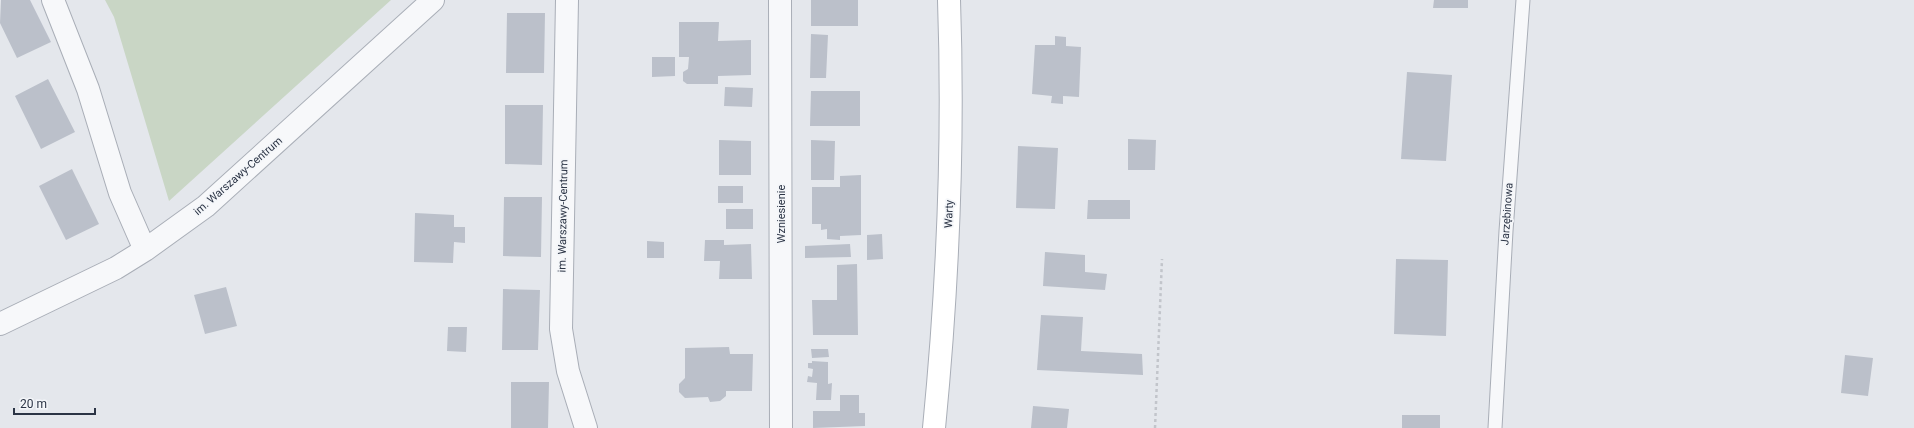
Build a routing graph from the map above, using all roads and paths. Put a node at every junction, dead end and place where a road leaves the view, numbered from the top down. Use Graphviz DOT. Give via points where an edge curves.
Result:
graph roads {
  1 [pos="53,0"];
  2 [pos="433,0"];
  3 [pos="567,0"];
  4 [pos="780,0"];
  5 [pos="949,0"];
  6 [pos="1523,0"];
  7 [pos="145,250"];
  8 [pos="1162,259"];
  9 [pos="1,321"];
  10 [pos="586,428"];
  11 [pos="782,428"];
  12 [pos="934,428"];
  13 [pos="1155,428"];
  14 [pos="1495,428"];
  1 -- 7 [label="street" via="88,89 120,193"];
  2 -- 7 [label="street, im. Warszawy-Centrum" via="206,206"];
  3 -- 10 [label="street, im. Warszawy-Centrum" via="561,329 568,371"];
  4 -- 11 [label="street, Wzniesienie"];
  5 -- 12 [label="main road, Warty" via="950,187 943,342"];
  6 -- 14 [label="lane, Jarzębinowa"];
  7 -- 9 [label="street, im. Warszawy-Centrum" via="116,268"];
  8 -- 13 [label="path"];
}
